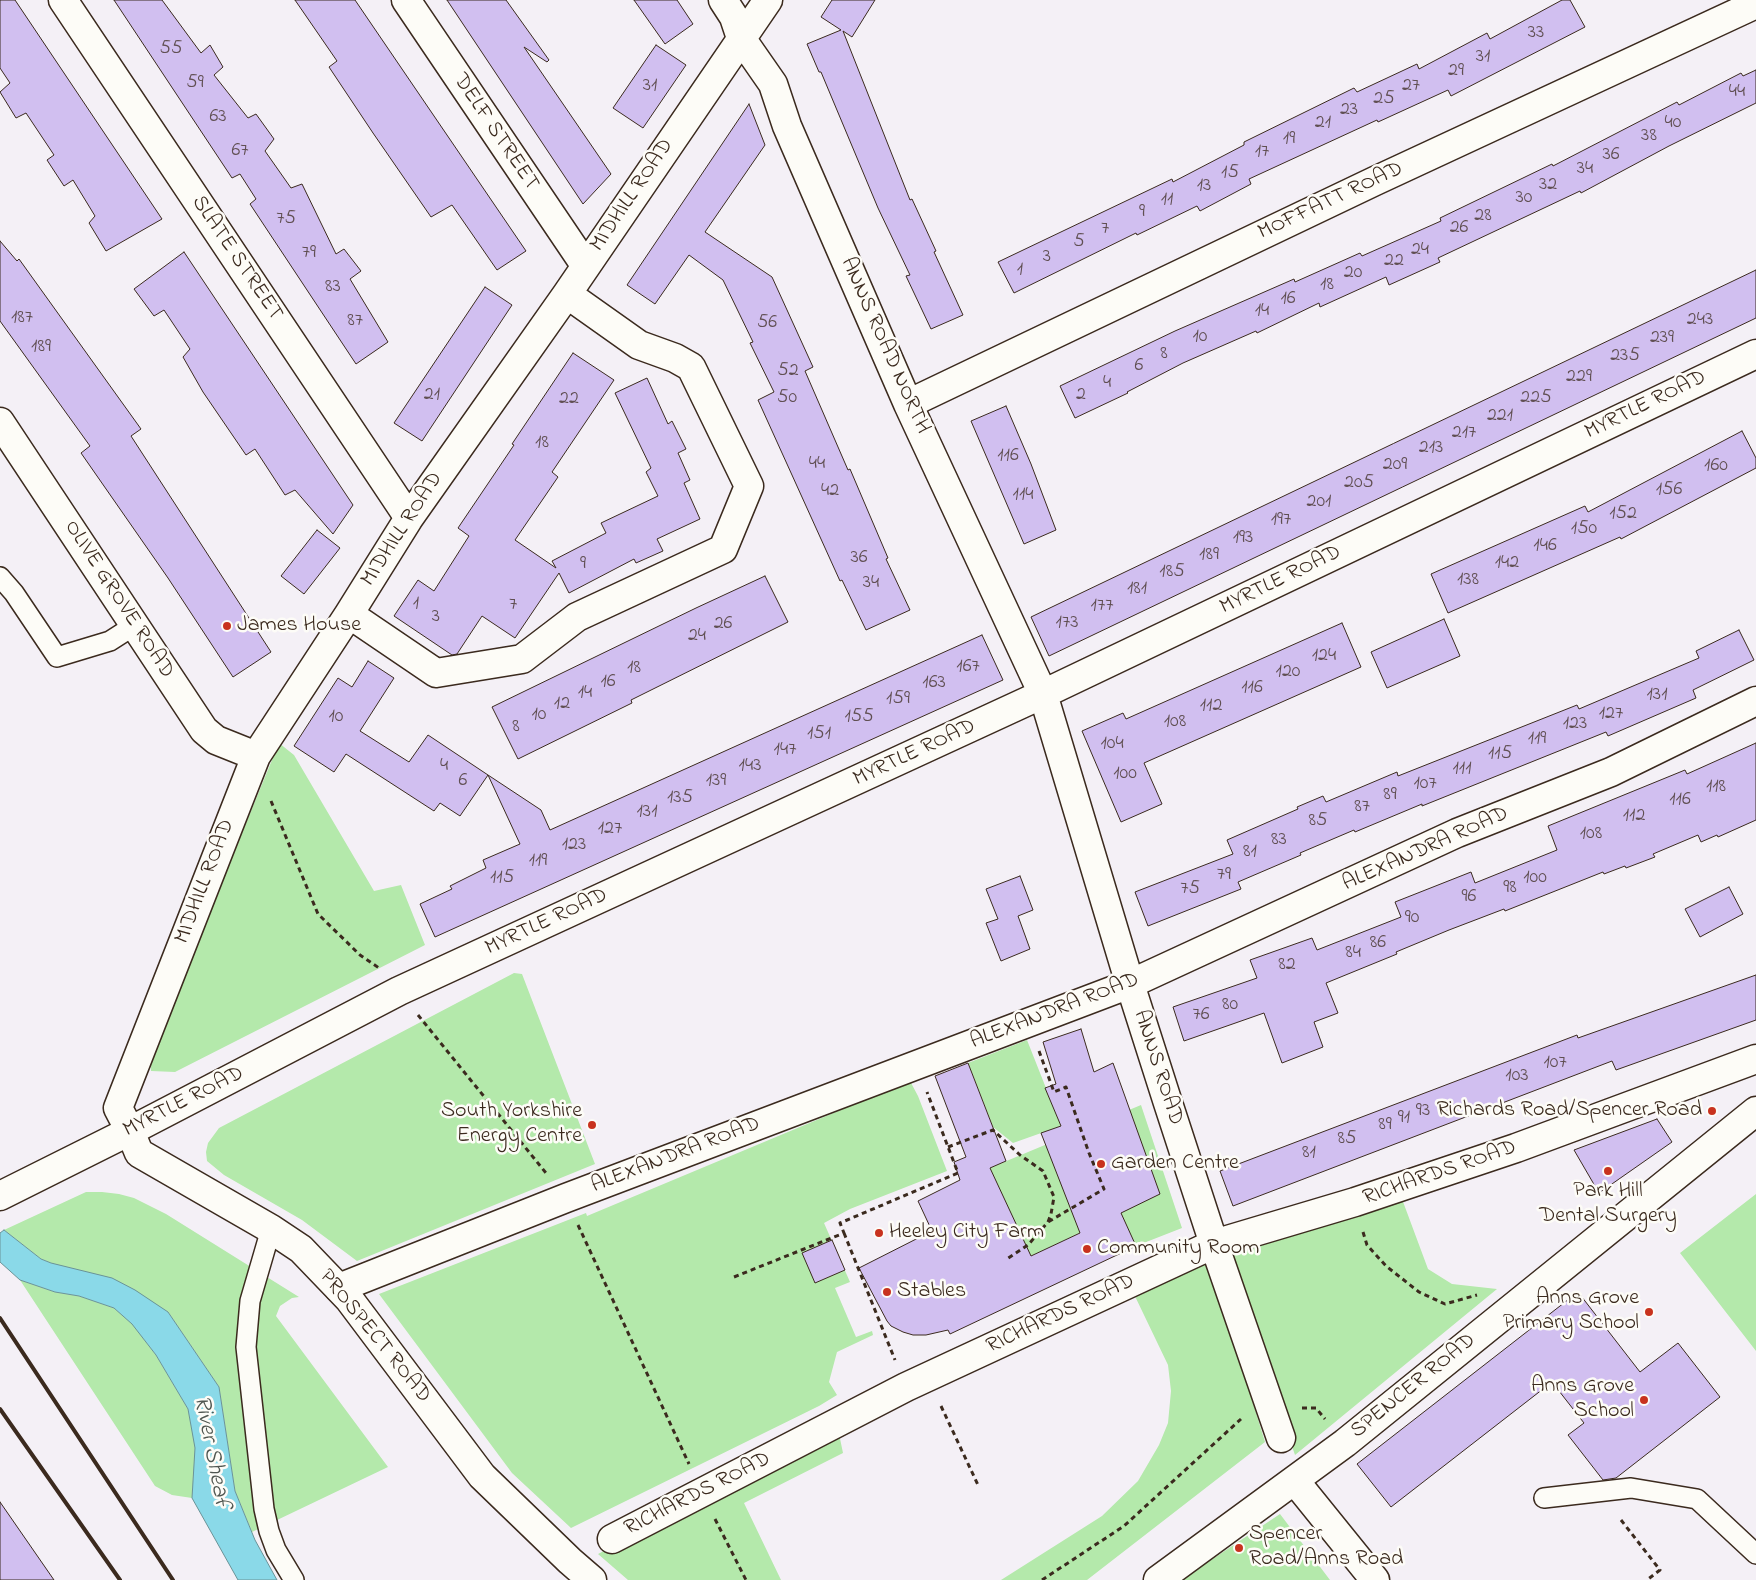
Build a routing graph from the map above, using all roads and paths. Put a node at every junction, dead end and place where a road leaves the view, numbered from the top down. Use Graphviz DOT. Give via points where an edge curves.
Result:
graph roads {
  1 [pos="63,0"];
  2 [pos="406,0"];
  3 [pos="723,0"];
  4 [pos="768,0"];
  5 [pos="1756,4"];
  6 [pos="742,38"];
  7 [pos="585,265"];
  8 [pos="567,294"];
  9 [pos="1756,354"];
  10 [pos="908,404"];
  11 [pos="0,422"];
  12 [pos="408,518"];
  13 [pos="0,577"];
  14 [pos="349,614"];
  15 [pos="134,625"];
  16 [pos="1043,694"];
  17 [pos="1756,701"];
  18 [pos="256,756"];
  19 [pos="1130,984"];
  20 [pos="399,991"];
  21 [pos="1028,1023"];
  22 [pos="1756,1059"];
  23 [pos="917,1065"];
  24 [pos="1756,1111"];
  25 [pos="130,1131"];
  26 [pos="948,1147"];
  27 [pos="0,1196"];
  28 [pos="566,1198"];
  29 [pos="1355,1202"];
  30 [pos="1048,1222"];
  31 [pos="271,1229"];
  32 [pos="844,1233"];
  33 [pos="1214,1244"];
  34 [pos="1007,1259"];
  35 [pos="734,1277"];
  36 [pos="339,1288"];
  37 [pos="1482,1293"];
  38 [pos="906,1387"];
  39 [pos="1268,1402"];
  40 [pos="941,1406"];
  41 [pos="1281,1438"];
  42 [pos="1345,1443"];
  43 [pos="1295,1481"];
  44 [pos="978,1485"];
  45 [pos="702,1493"];
  46 [pos="1544,1498"];
  47 [pos="1621,1520"];
  48 [pos="612,1539"];
  49 [pos="1756,1554"];
  50 [pos="294,1580"];
  51 [pos="592,1580"];
  52 [pos="746,1580"];
  53 [pos="1042,1580"];
  54 [pos="1158,1580"];
  55 [pos="1375,1580"];
  56 [pos="1647,1580"];
  1 -- 12 [label="street, SLATE STREET"];
  2 -- 7 [label="street, DELF STREET"];
  3 -- 6 [label="street, ANNS ROAD NORTH"];
  4 -- 6 [label="street, MIDHILL ROAD"];
  5 -- 10 [label="street, MOFFATT ROAD"];
  6 -- 7 [label="street, MIDHILL ROAD"];
  6 -- 10 [label="street, ANNS ROAD NORTH" via="773,84 787,126"];
  7 -- 8 [label="street, MIDHILL ROAD"];
  8 -- 12 [label="street, MIDHILL ROAD"];
  8 -- 14 [label="street" via="639,345 690,367 749,486 723,549 577,617 522,659 436,673"];
  9 -- 16 [label="street, MYRTLE ROAD"];
  10 -- 16 [label="street, ANNS ROAD NORTH"];
  11 -- 15 [label="street, OLIVE GROVE ROAD"];
  12 -- 14 [label="street, MIDHILL ROAD"];
  13 -- 15 [label="lane" via="57,657 110,642"];
  14 -- 18 [label="street, MIDHILL ROAD"];
  15 -- 18 [label="street, OLIVE GROVE ROAD" via="204,730 216,740"];
  16 -- 19 [label="street, ANNS ROAD"];
  16 -- 20 [label="street, MYRTLE ROAD"];
  17 -- 19 [label="street, ALEXANDRA ROAD" via="1611,772 1457,833"];
  18 -- 20 [label="path" via="318,914 360,955 377,965"];
  18 -- 25 [label="street, MIDHILL ROAD" via="118,1108"];
  19 -- 21 [label="street, ALEXANDRA ROAD"];
  19 -- 33 [label="street, ANNS ROAD"];
  20 -- 25 [label="street, MYRTLE ROAD"];
  20 -- 28 [label="path"];
  21 -- 23 [label="street, ALEXANDRA ROAD"];
  21 -- 30 [label="path" via="1054,1092 1066,1087 1104,1189"];
  22 -- 29 [label="street, RICHARDS ROAD" via="1516,1148"];
  23 -- 26 [label="path"];
  23 -- 28 [label="street, ALEXANDRA ROAD"];
  24 -- 42 [label="street, SPENCER ROAD"];
  25 -- 27 [label="street, MYRTLE ROAD"];
  25 -- 31 [label="street, PROSPECT ROAD" via="138,1153"];
  26 -- 30 [label="path" via="993,1130 1043,1171 1054,1197"];
  26 -- 32 [label="path" via="958,1174 840,1224"];
  28 -- 36 [label="street, ALEXANDRA ROAD"];
  28 -- 45 [label="path"];
  29 -- 33 [label="street, RICHARDS ROAD"];
  29 -- 37 [label="path" via="1367,1245 1386,1266 1419,1292 1445,1304"];
  30 -- 34 [label="path" via="1028,1245"];
  31 -- 36 [label="street, PROSPECT ROAD" via="301,1249"];
  31 -- 50 [label="lane" via="250,1301 246,1347 264,1509 276,1550"];
  32 -- 35 [label="path"];
  32 -- 38 [label="path"];
  33 -- 38 [label="street, RICHARDS ROAD"];
  33 -- 39 [label="street, ANNS ROAD"];
  36 -- 51 [label="street, PROSPECT ROAD" via="482,1476"];
  38 -- 45 [label="street, RICHARDS ROAD"];
  39 -- 41 [label="street, ANNS ROAD"];
  39 -- 42 [label="path" via="1316,1408"];
  39 -- 53 [label="path" via="1124,1526"];
  40 -- 44 [label="path"];
  42 -- 43 [label="street, SPENCER ROAD"];
  43 -- 54 [label="street, SPENCER ROAD"];
  43 -- 55 [label="street"];
  45 -- 48 [label="street, RICHARDS ROAD"];
  45 -- 52 [label="path"];
  46 -- 49 [label="lane" via="1630,1488 1697,1499"];
  47 -- 56 [label="path" via="1660,1570"];
}
